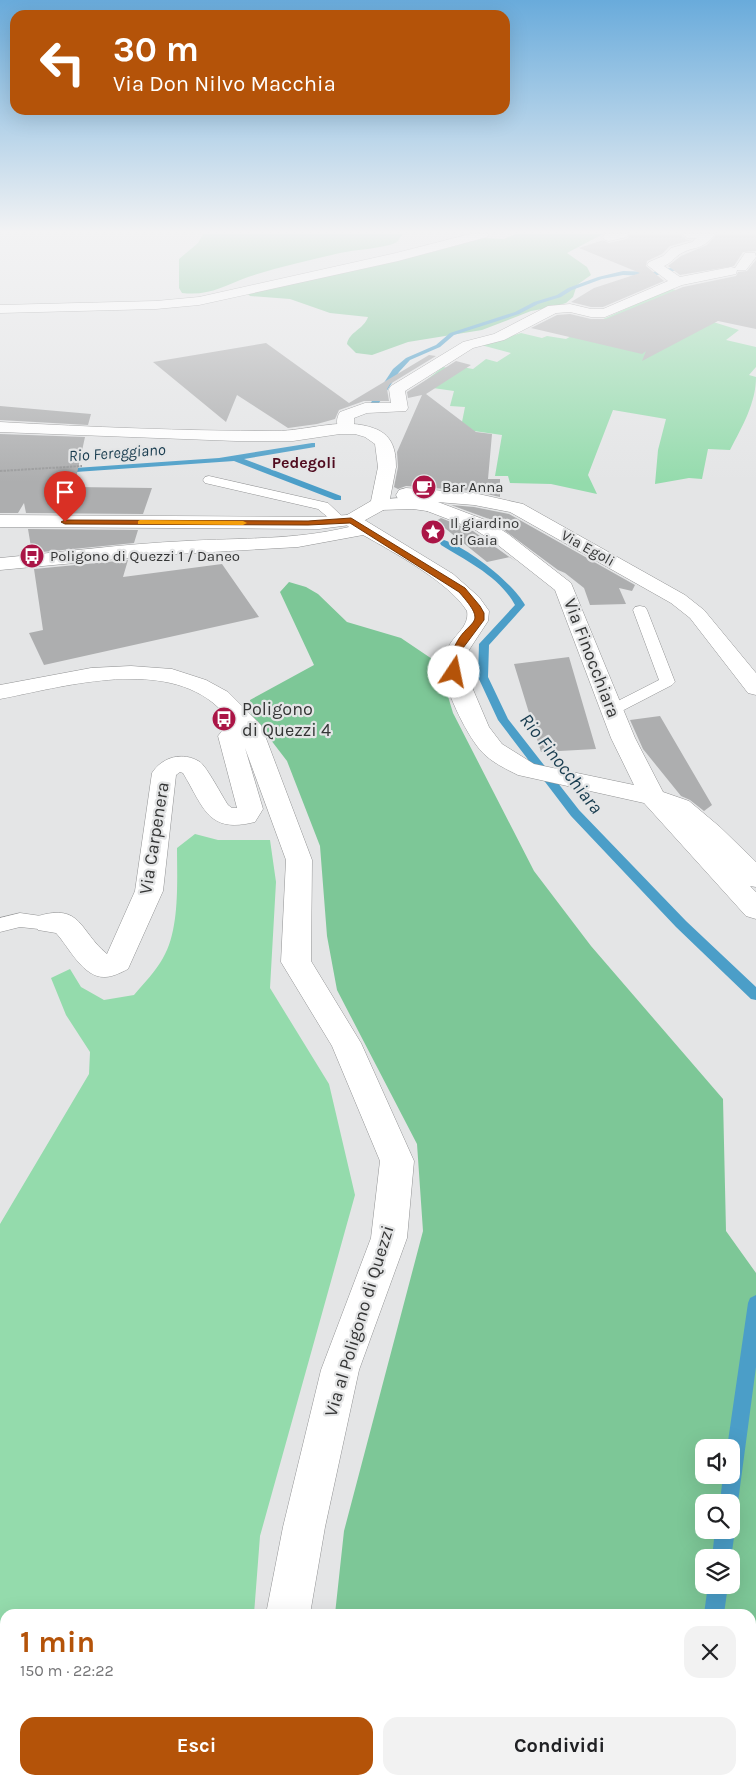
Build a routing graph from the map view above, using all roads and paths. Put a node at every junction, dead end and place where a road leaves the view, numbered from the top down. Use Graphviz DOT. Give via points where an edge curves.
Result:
graph roads {
  1 [pos="541,317"];
  2 [pos="0,427"];
  3 [pos="346,427"];
  4 [pos="82,466"];
  5 [pos="0,471"];
  6 [pos="209,480"];
  7 [pos="380,504"];
  8 [pos="430,506"];
  9 [pos="0,521"];
  10 [pos="352,524"];
  11 [pos="0,564"];
  12 [pos="640,610"];
  13 [pos="756,688"];
  14 [pos="0,692"];
  15 [pos="612,710"];
  16 [pos="249,726"];
  17 [pos="653,797"];
  18 [pos="756,878"];
  19 [pos="756,909"];
  20 [pos="48,923"];
  21 [pos="0,925"];
  22 [pos="289,1609"];
  1 -- 3 [label="street" via="499,337 468,345 397,389 400,408 365,408 346,416"];
  2 -- 3 [label="street" via="269,436"];
  3 -- 7 [label="street" via="380,438 386,446 387,467"];
  4 -- 5 [label="path"];
  6 -- 10 [label="lane" via="323,506"];
  7 -- 8 [label="street, Via Finocchiara"];
  7 -- 10 [label="street"];
  8 -- 13 [label="street, Via Egoli" via="405,496 474,499 516,508 614,562 678,599 697,614"];
  8 -- 15 [label="street, Via Finocchiara" via="481,525 564,587"];
  9 -- 10 [label="street"];
  10 -- 11 [label="street" via="345,535"];
  10 -- 17 [label="street" via="385,540 462,590 476,606 479,620 459,648 454,672 483,738 496,752 526,770"];
  12 -- 15 [label="lane" via="667,682"];
  14 -- 16 [label="street, Via al Poligono di Quezzi" via="91,675 172,676 220,697"];
  15 -- 17 [label="street, Via Finocchiara"];
  16 -- 20 [label="street, Via Carpenera" via="230,736 250,809 246,816 226,817 219,811 192,768 180,763 164,773 149,891 118,962 105,967 96,963 67,926 59,920"];
  16 -- 22 [label="street, Via al Poligono di Quezzi" via="299,860 296,962 346,1043 397,1161 389,1238 340,1370"];
  17 -- 18 [label="street" via="680,807"];
  17 -- 19 [label="street, Via Finocchiara"];
  20 -- 21 [label="lane" via="20,920"];
}
